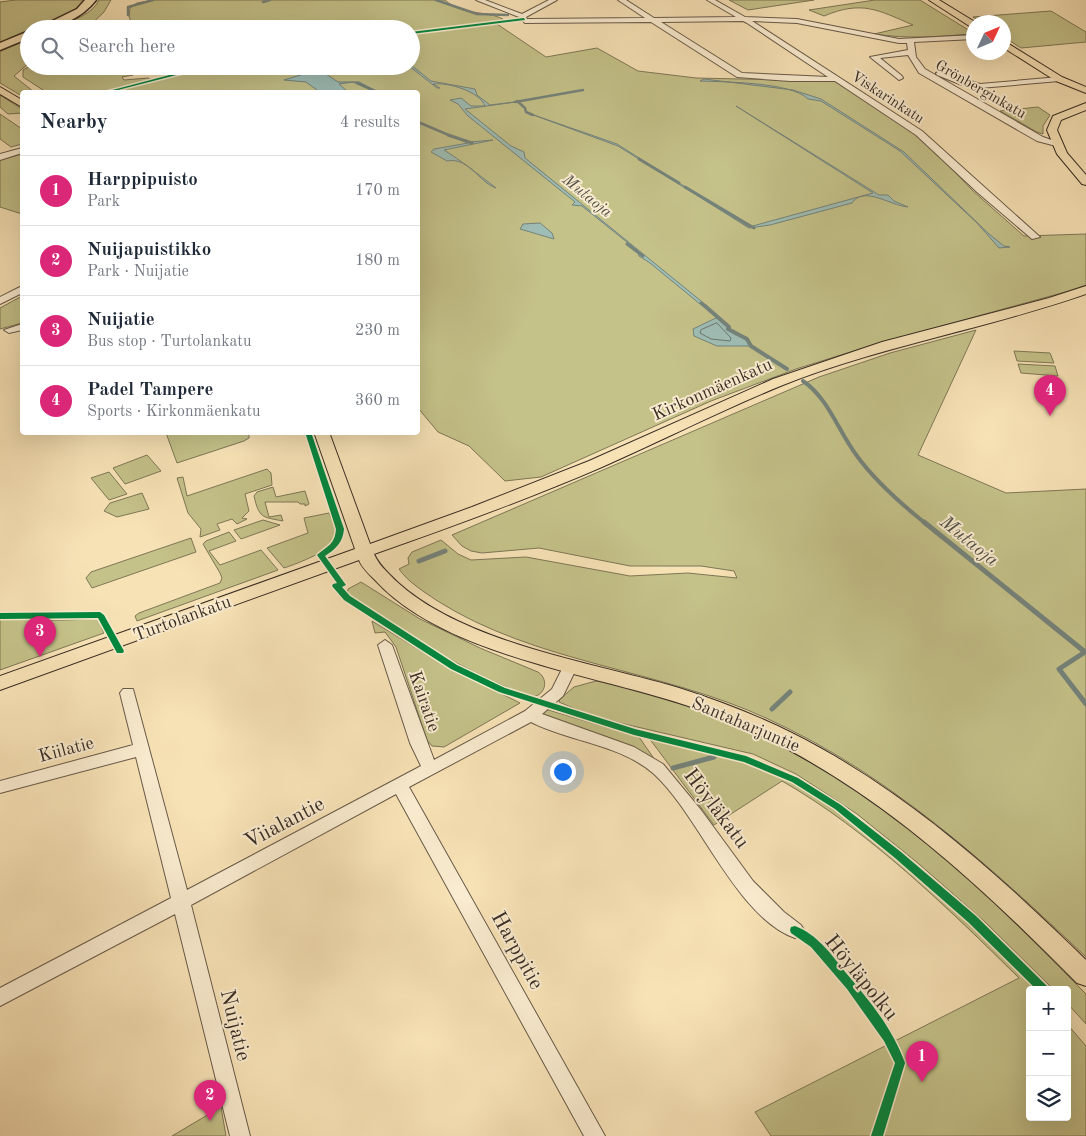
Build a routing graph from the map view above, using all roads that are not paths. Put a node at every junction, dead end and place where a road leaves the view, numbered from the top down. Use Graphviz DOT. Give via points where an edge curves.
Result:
graph roads {
  1 [pos="90,0"];
  2 [pos="479,0"];
  3 [pos="554,0"];
  4 [pos="621,0"];
  5 [pos="710,0"];
  6 [pos="932,0"];
  7 [pos="523,19"];
  8 [pos="745,19"];
  9 [pos="61,20"];
  10 [pos="651,20"];
  11 [pos="966,21"];
  12 [pos="20,38"];
  13 [pos="966,38"];
  14 [pos="910,42"];
  15 [pos="0,46"];
  16 [pos="1011,48"];
  17 [pos="911,52"];
  18 [pos="916,64"];
  19 [pos="899,78"];
  20 [pos="836,79"];
  21 [pos="1059,79"];
  22 [pos="0,90"];
  23 [pos="1086,90"];
  24 [pos="1086,98"];
  25 [pos="20,103"];
  26 [pos="1086,106"];
  27 [pos="1086,112"];
  28 [pos="1056,140"];
  29 [pos="0,146"];
  30 [pos="20,152"];
  31 [pos="10,154"];
  32 [pos="0,157"];
  33 [pos="1086,182"];
  34 [pos="1035,237"];
  35 [pos="20,290"];
  36 [pos="1086,290"];
  37 [pos="0,301"];
  38 [pos="20,327"];
  39 [pos="9,330"];
  40 [pos="322,435"];
  41 [pos="364,552"];
  42 [pos="385,645"];
  43 [pos="571,665"];
  44 [pos="0,683"];
  45 [pos="128,693"];
  46 [pos="531,715"];
  47 [pos="142,750"];
  48 [pos="430,769"];
  49 [pos="400,786"];
  50 [pos="0,787"];
  51 [pos="181,902"];
  52 [pos="795,930"];
  53 [pos="1086,976"];
  54 [pos="0,998"];
  55 [pos="240,1136"];
  56 [pos="595,1136"];
  1 -- 9 [label="highway" via="81,11"];
  2 -- 7 [label="street"];
  3 -- 7 [label="street"];
  4 -- 10 [label="street"];
  5 -- 8 [label="street, Viskarinkatu"];
  6 -- 11 [label="main road"];
  7 -- 10 [label="street"];
  8 -- 10 [label="street"];
  8 -- 14 [label="street" via="797,21"];
  8 -- 20 [label="street, Viskarinkatu"];
  10 -- 20 [label="street" via="740,75"];
  12 -- 15 [label="highway"];
  13 -- 14 [label="street"];
  14 -- 17 [label="street, Grönberginkatu"];
  16 -- 21 [label="main road"];
  17 -- 18 [label="street, Grönberginkatu"];
  17 -- 19 [label="street" via="874,57"];
  18 -- 21 [label="street" via="966,84 980,86"];
  18 -- 28 [label="street, Grönberginkatu" via="922,71 1040,139"];
  20 -- 34 [label="street, Viskarinkatu" via="919,133"];
  21 -- 23 [label="main road"];
  21 -- 24 [label="main road"];
  22 -- 25 [label="main road"];
  26 -- 28 [label="main road" via="1058,118 1052,130"];
  27 -- 28 [label="main road" via="1067,120"];
  28 -- 33 [label="main road" via="1062,154"];
  29 -- 31 [label="street"];
  30 -- 31 [label="street"];
  31 -- 32 [label="street"];
  35 -- 37 [label="street"];
  36 -- 41 [label="main road, Kirkonmäenkatu" via="887,345 778,382 596,464"];
  38 -- 39 [label="street"];
  40 -- 41 [label="main road, Santaharjuntie"];
  41 -- 43 [label="main road, Santaharjuntie" via="385,582 430,614 476,634"];
  41 -- 44 [label="main road, Turtolankatu"];
  42 -- 48 [label="street, Kairatie" via="418,744"];
  43 -- 46 [label="street, Viialantie" via="558,692"];
  43 -- 53 [label="main road, Santaharjuntie" via="713,707 786,738 840,769 944,846"];
  45 -- 47 [label="street, Nuijatie"];
  46 -- 48 [label="street, Viialantie"];
  46 -- 52 [label="street, Höyläkatu" via="624,750 657,768 687,803 749,888 777,917"];
  47 -- 50 [label="street, Kiilatie"];
  47 -- 51 [label="street, Nuijatie"];
  48 -- 49 [label="street, Viialantie"];
  49 -- 51 [label="street, Viialantie"];
  49 -- 56 [label="street, Harppitie"];
  51 -- 54 [label="street, Viialantie"];
  51 -- 55 [label="street, Nuijatie"];
}
